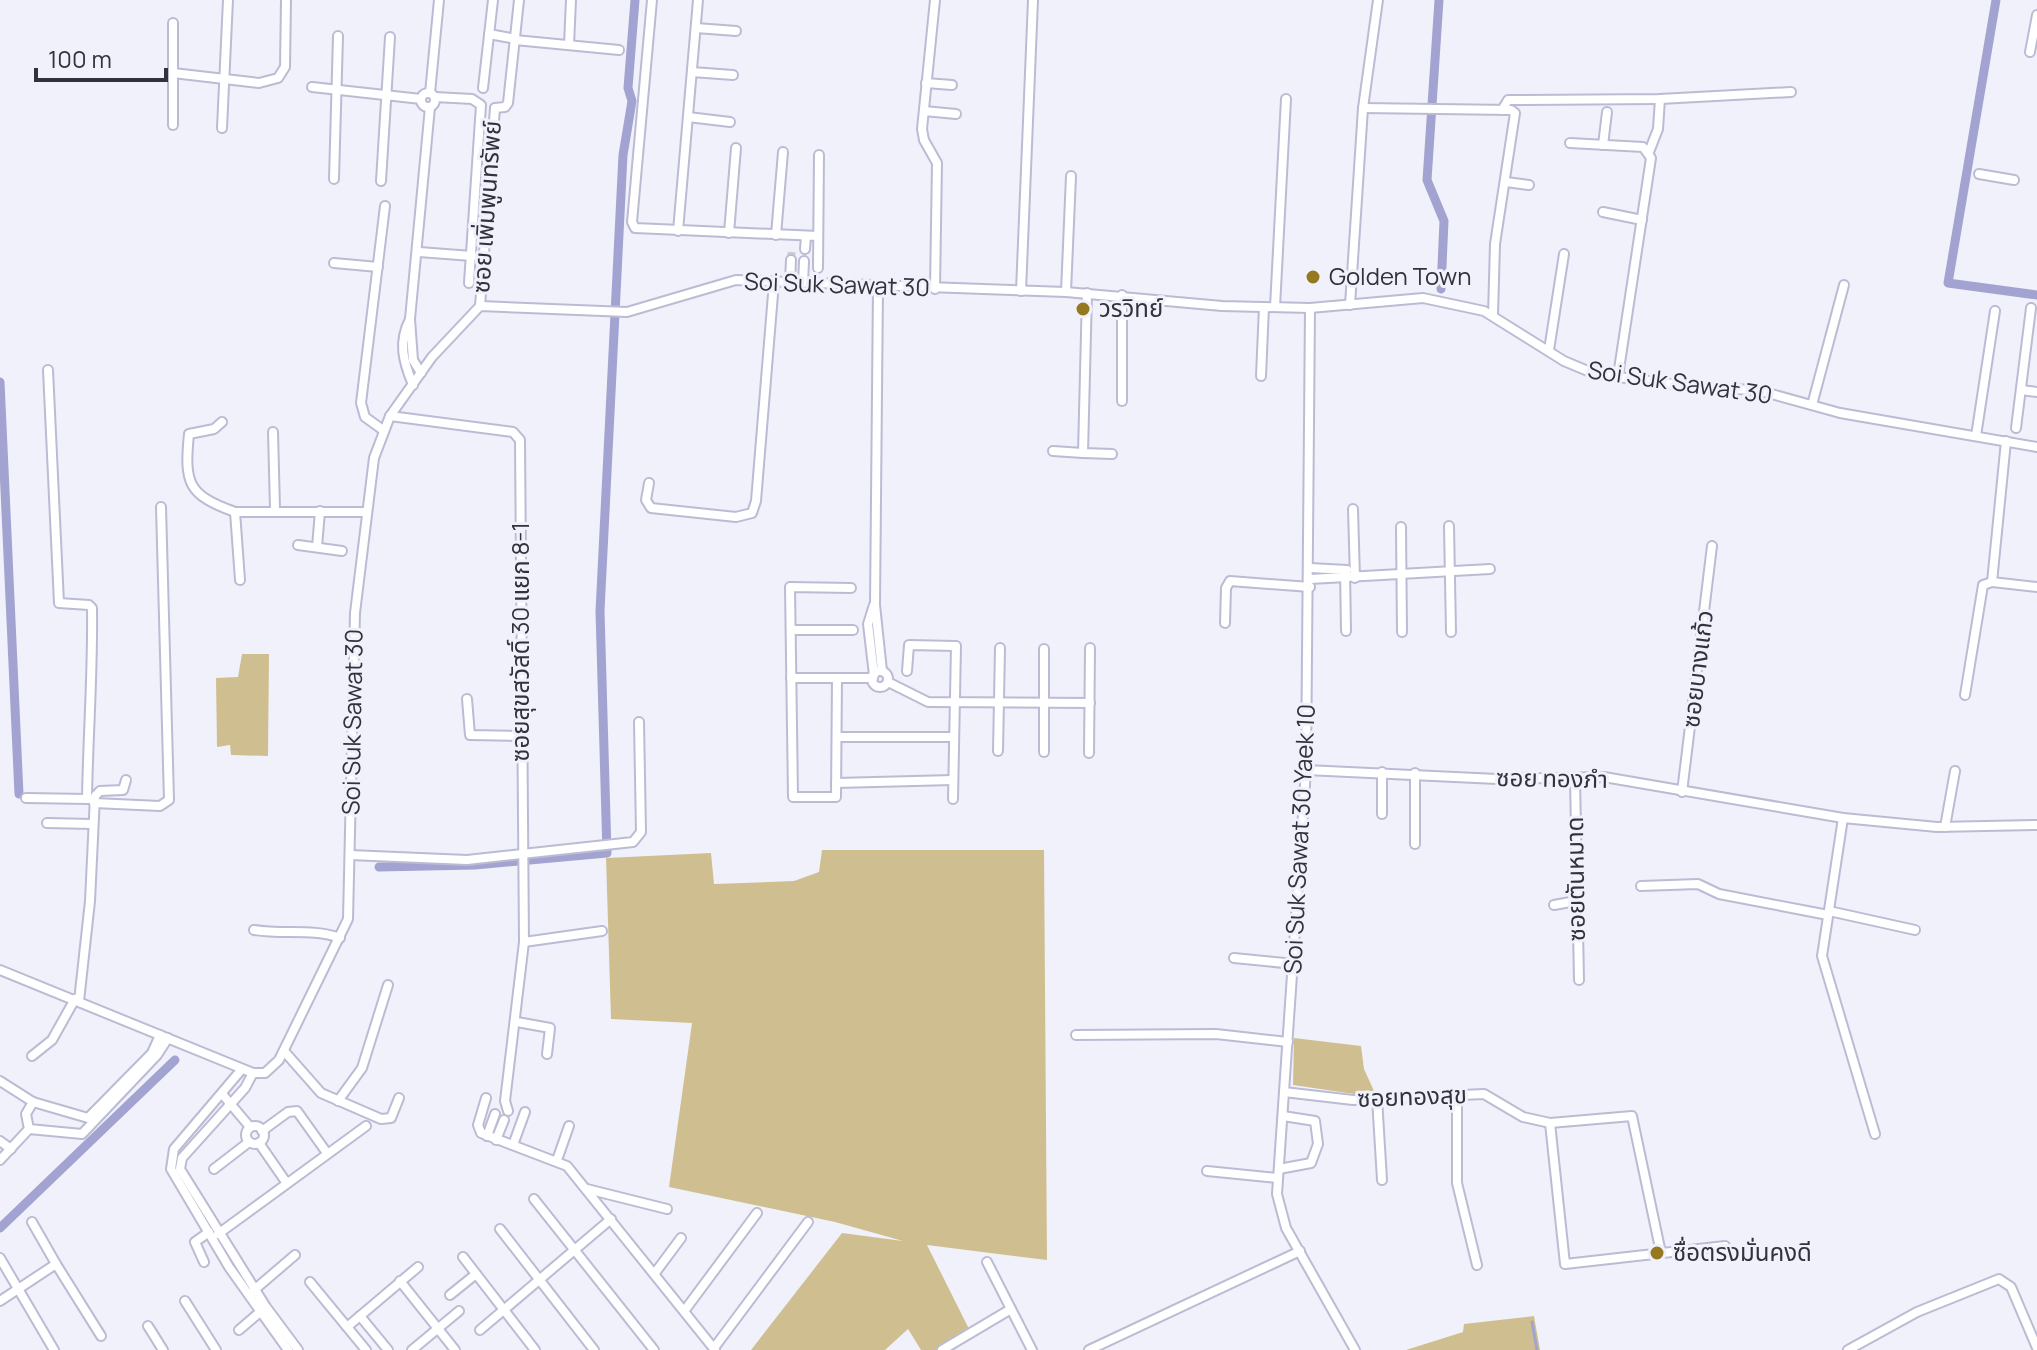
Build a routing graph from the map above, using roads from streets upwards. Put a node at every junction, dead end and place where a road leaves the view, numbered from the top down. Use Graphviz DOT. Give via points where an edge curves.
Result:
graph roads {
  1 [pos="228,0"];
  2 [pos="286,0"];
  3 [pos="439,0"];
  4 [pos="493,0"];
  5 [pos="519,0"];
  6 [pos="571,0"];
  7 [pos="652,0"];
  8 [pos="698,0"];
  9 [pos="935,0"];
  10 [pos="1033,0"];
  11 [pos="1378,0"];
  12 [pos="2037,15"];
  13 [pos="173,23"];
  14 [pos="696,28"];
  15 [pos="736,31"];
  16 [pos="489,34"];
  17 [pos="338,36"];
  18 [pos="390,37"];
  19 [pos="513,39"];
  20 [pos="569,45"];
  21 [pos="619,50"];
  22 [pos="2030,52"];
  23 [pos="692,72"];
  24 [pos="173,73"];
  25 [pos="733,75"];
  26 [pos="225,78"];
  27 [pos="926,83"];
  28 [pos="952,85"];
  29 [pos="312,87"];
  30 [pos="483,88"];
  31 [pos="338,89"];
  32 [pos="1791,92"];
  33 [pos="387,93"];
  34 [pos="433,95"];
  35 [pos="421,99"];
  36 [pos="1286,99"];
  37 [pos="1660,99"];
  38 [pos="430,107"];
  39 [pos="1363,108"];
  40 [pos="1502,110"];
  41 [pos="924,111"];
  42 [pos="1607,112"];
  43 [pos="956,114"];
  44 [pos="688,117"];
  45 [pos="730,122"];
  46 [pos="173,125"];
  47 [pos="222,128"];
  48 [pos="1570,143"];
  49 [pos="1603,145"];
  50 [pos="736,148"];
  51 [pos="783,152"];
  52 [pos="1649,152"];
  53 [pos="819,155"];
  54 [pos="1979,174"];
  55 [pos="1071,176"];
  56 [pos="334,179"];
  57 [pos="2014,180"];
  58 [pos="381,181"];
  59 [pos="1506,182"];
  60 [pos="1529,185"];
  61 [pos="385,206"];
  62 [pos="1603,212"];
  63 [pos="1642,220"];
  64 [pos="678,231"];
  65 [pos="729,233"];
  66 [pos="776,235"];
  67 [pos="793,235"];
  68 [pos="806,236"];
  69 [pos="818,236"];
  70 [pos="792,248"];
  71 [pos="805,249"];
  72 [pos="419,252"];
  73 [pos="1564,254"];
  74 [pos="472,256"];
  75 [pos="791,260"];
  76 [pos="804,261"];
  77 [pos="334,263"];
  78 [pos="378,267"];
  79 [pos="818,268"];
  80 [pos="774,282"];
  81 [pos="469,283"];
  82 [pos="790,283"];
  83 [pos="803,283"];
  84 [pos="1844,285"];
  85 [pos="878,287"];
  86 [pos="935,289"];
  87 [pos="1021,291"];
  88 [pos="1066,292"];
  89 [pos="1087,293"];
  90 [pos="1122,295"];
  91 [pos="1350,305"];
  92 [pos="480,306"];
  93 [pos="1264,307"];
  94 [pos="1275,307"];
  95 [pos="1310,308"];
  96 [pos="2031,308"];
  97 [pos="1995,311"];
  98 [pos="1493,315"];
  99 [pos="410,319"];
  100 [pos="1549,350"];
  101 [pos="48,370"];
  102 [pos="421,373"];
  103 [pos="1261,376"];
  104 [pos="1618,376"];
  105 [pos="413,385"];
  106 [pos="2021,390"];
  107 [pos="2037,392"];
  108 [pos="1122,401"];
  109 [pos="1812,405"];
  110 [pos="390,416"];
  111 [pos="222,422"];
  112 [pos="2016,428"];
  113 [pos="383,430"];
  114 [pos="273,432"];
  115 [pos="1976,436"];
  116 [pos="2003,441"];
  117 [pos="2037,447"];
  118 [pos="1053,451"];
  119 [pos="1083,453"];
  120 [pos="1112,454"];
  121 [pos="649,483"];
  122 [pos="161,507"];
  123 [pos="275,509"];
  124 [pos="1353,509"];
  125 [pos="320,511"];
  126 [pos="235,512"];
  127 [pos="365,512"];
  128 [pos="1449,526"];
  129 [pos="1401,527"];
  130 [pos="298,545"];
  131 [pos="1712,546"];
  132 [pos="317,547"];
  133 [pos="342,551"];
  134 [pos="1310,568"];
  135 [pos="1490,569"];
  136 [pos="1450,572"];
  137 [pos="1352,574"];
  138 [pos="1401,574"];
  139 [pos="240,580"];
  140 [pos="1992,582"];
  141 [pos="1310,583"];
  142 [pos="2037,587"];
  143 [pos="851,588"];
  144 [pos="1225,623"];
  145 [pos="791,630"];
  146 [pos="853,630"];
  147 [pos="1346,631"];
  148 [pos="1402,632"];
  149 [pos="1451,632"];
  150 [pos="1000,648"];
  151 [pos="1090,648"];
  152 [pos="1044,649"];
  153 [pos="907,671"];
  154 [pos="876,675"];
  155 [pos="791,678"];
  156 [pos="837,678"];
  157 [pos="1965,695"];
  158 [pos="467,699"];
  159 [pos="955,702"];
  160 [pos="999,703"];
  161 [pos="1044,703"];
  162 [pos="1090,703"];
  163 [pos="639,722"];
  164 [pos="521,736"];
  165 [pos="837,737"];
  166 [pos="954,737"];
  167 [pos="998,751"];
  168 [pos="1044,752"];
  169 [pos="1089,753"];
  170 [pos="1306,770"];
  171 [pos="1955,771"];
  172 [pos="1382,772"];
  173 [pos="1415,773"];
  174 [pos="1575,779"];
  175 [pos="126,780"];
  176 [pos="953,780"];
  177 [pos="836,783"];
  178 [pos="1682,792"];
  179 [pos="26,798"];
  180 [pos="953,799"];
  181 [pos="92,800"];
  182 [pos="1382,814"];
  183 [pos="1843,818"];
  184 [pos="47,823"];
  185 [pos="92,824"];
  186 [pos="2037,825"];
  187 [pos="1942,827"];
  188 [pos="1415,844"];
  189 [pos="350,855"];
  190 [pos="522,860"];
  191 [pos="1641,886"];
  192 [pos="1576,901"];
  193 [pos="1554,905"];
  194 [pos="1828,913"];
  195 [pos="254,930"];
  196 [pos="1915,930"];
  197 [pos="602,931"];
  198 [pos="340,938"];
  199 [pos="524,942"];
  200 [pos="1234,958"];
  201 [pos="1294,964"];
  202 [pos="0,970"];
  203 [pos="1579,980"];
  204 [pos="388,985"];
  205 [pos="77,1000"];
  206 [pos="517,1022"];
  207 [pos="1076,1035"];
  208 [pos="164,1037"];
  209 [pos="1288,1042"];
  210 [pos="284,1051"];
  211 [pos="547,1054"];
  212 [pos="32,1056"];
  213 [pos="242,1069"];
  214 [pos="253,1073"];
  215 [pos="0,1081"];
  216 [pos="1284,1092"];
  217 [pos="1457,1094"];
  218 [pos="223,1095"];
  219 [pos="399,1098"];
  220 [pos="486,1098"];
  221 [pos="1377,1098"];
  222 [pos="338,1101"];
  223 [pos="33,1102"];
  224 [pos="232,1104"];
  225 [pos="525,1112"];
  226 [pos="1283,1116"];
  227 [pos="1550,1123"];
  228 [pos="366,1126"];
  229 [pos="569,1126"];
  230 [pos="250,1127"];
  231 [pos="29,1129"];
  232 [pos="262,1131"];
  233 [pos="1875,1134"];
  234 [pos="492,1138"];
  235 [pos="0,1141"];
  236 [pos="254,1142"];
  237 [pos="513,1145"];
  238 [pos="11,1149"];
  239 [pos="327,1153"];
  240 [pos="0,1160"];
  241 [pos="557,1160"];
  242 [pos="214,1169"];
  243 [pos="1207,1171"];
  244 [pos="1278,1174"];
  245 [pos="1382,1180"];
  246 [pos="286,1182"];
  247 [pos="586,1189"];
  248 [pos="534,1199"];
  249 [pos="667,1209"];
  250 [pos="757,1213"];
  251 [pos="611,1219"];
  252 [pos="32,1222"];
  253 [pos="808,1222"];
  254 [pos="500,1229"];
  255 [pos="214,1234"];
  256 [pos="681,1238"];
  257 [pos="1725,1246"];
  258 [pos="574,1249"];
  259 [pos="1300,1251"];
  260 [pos="1661,1253"];
  261 [pos="295,1255"];
  262 [pos="463,1257"];
  263 [pos="0,1258"];
  264 [pos="204,1262"];
  265 [pos="987,1262"];
  266 [pos="56,1264"];
  267 [pos="1477,1265"];
  268 [pos="418,1267"];
  269 [pos="655,1273"];
  270 [pos="476,1274"];
  271 [pos="538,1279"];
  272 [pos="400,1281"];
  273 [pos="310,1282"];
  274 [pos="18,1288"];
  275 [pos="252,1292"];
  276 [pos="450,1295"];
  277 [pos="0,1301"];
  278 [pos="185,1301"];
  279 [pos="503,1309"];
  280 [pos="1011,1309"];
  281 [pos="685,1310"];
  282 [pos="459,1311"];
  283 [pos="260,1312"];
  284 [pos="360,1316"];
  285 [pos="148,1326"];
  286 [pos="347,1327"];
  287 [pos="438,1329"];
  288 [pos="239,1330"];
  289 [pos="480,1330"];
  290 [pos="101,1336"];
  291 [pos="959,1340"];
  292 [pos="381,1342"];
  293 [pos="1860,1347"];
  294 [pos="2037,1348"];
  295 [pos="714,1349"];
  296 [pos="54,1350"];
  297 [pos="163,1350"];
  298 [pos="216,1350"];
  299 [pos="288,1350"];
  300 [pos="298,1350"];
  301 [pos="369,1350"];
  302 [pos="388,1350"];
  303 [pos="412,1350"];
  304 [pos="455,1350"];
  305 [pos="535,1350"];
  306 [pos="594,1350"];
  307 [pos="653,1350"];
  308 [pos="942,1350"];
  309 [pos="964,1350"];
  310 [pos="1032,1350"];
  311 [pos="1089,1350"];
  312 [pos="1355,1350"];
  313 [pos="1848,1350"];
  1 -- 26 [label="street"];
  2 -- 26 [label="street" via="285,67 278,78 259,83"];
  3 -- 34 [label="street"];
  4 -- 16 [label="street"];
  5 -- 19 [label="street"];
  6 -- 20 [label="street"];
  7 -- 64 [label="street" via="632,222 635,228"];
  8 -- 14 [label="street"];
  9 -- 27 [label="street"];
  10 -- 87 [label="street"];
  11 -- 39 [label="street"];
  12 -- 22 [label="street"];
  13 -- 24 [label="street"];
  14 -- 15 [label="street"];
  14 -- 23 [label="street"];
  16 -- 19 [label="street"];
  16 -- 30 [label="street"];
  17 -- 31 [label="street"];
  18 -- 33 [label="street"];
  19 -- 20 [label="street"];
  19 -- 92 [label="street, ซอย เพิ่มพูนทรัพย์" via="508,103 495,108"];
  20 -- 21 [label="street"];
  23 -- 25 [label="street"];
  23 -- 44 [label="street"];
  24 -- 26 [label="street"];
  24 -- 46 [label="street"];
  26 -- 47 [label="street"];
  27 -- 28 [label="street"];
  27 -- 41 [label="street"];
  29 -- 31 [label="street"];
  31 -- 33 [label="street"];
  31 -- 56 [label="street"];
  32 -- 37 [label="street"];
  33 -- 35 [label="street"];
  33 -- 58 [label="street"];
  34 -- 35 [label="street"];
  34 -- 38 [label="street"];
  34 -- 74 [label="street" via="472,99 481,105"];
  35 -- 38 [label="street"];
  36 -- 94 [label="street"];
  37 -- 40 [label="street" via="1508,100"];
  37 -- 52 [label="street" via="1658,129"];
  38 -- 72 [label="street"];
  39 -- 40 [label="street"];
  39 -- 91 [label="street"];
  40 -- 59 [label="street" via="1511,110 1516,121"];
  41 -- 43 [label="street"];
  41 -- 86 [label="street" via="924,140 937,163"];
  42 -- 49 [label="street"];
  44 -- 45 [label="street"];
  44 -- 64 [label="street"];
  48 -- 49 [label="street"];
  49 -- 52 [label="street" via="1643,147"];
  50 -- 65 [label="street"];
  51 -- 66 [label="street"];
  52 -- 63 [label="street"];
  53 -- 69 [label="street"];
  54 -- 57 [label="street"];
  55 -- 88 [label="street"];
  59 -- 60 [label="street"];
  59 -- 98 [label="street" via="1495,244"];
  61 -- 78 [label="street"];
  62 -- 63 [label="street"];
  63 -- 104 [label="street"];
  64 -- 65 [label="street"];
  65 -- 66 [label="street"];
  66 -- 67 [label="street"];
  67 -- 68 [label="street"];
  67 -- 70 [label="street"];
  68 -- 69 [label="street"];
  68 -- 71 [label="street"];
  69 -- 79 [label="street"];
  72 -- 74 [label="street"];
  72 -- 99 [label="street"];
  73 -- 100 [label="street"];
  74 -- 81 [label="street"];
  75 -- 82 [label="street"];
  76 -- 83 [label="street"];
  77 -- 78 [label="street"];
  78 -- 113 [label="street" via="361,403 365,417"];
  80 -- 82 [label="street, Soi Suk Sawat 30"];
  80 -- 92 [label="street, Soi Suk Sawat 30" via="726,281 627,312"];
  80 -- 121 [label="street" via="752,513 736,517 651,508 646,500"];
  82 -- 83 [label="street, Soi Suk Sawat 30"];
  83 -- 85 [label="street, Soi Suk Sawat 30"];
  84 -- 109 [label="street"];
  85 -- 86 [label="street, Soi Suk Sawat 30"];
  85 -- 154 [label="street" via="875,605 868,624"];
  86 -- 87 [label="street, Soi Suk Sawat 30"];
  87 -- 88 [label="street, Soi Suk Sawat 30"];
  88 -- 89 [label="street, Soi Suk Sawat 30"];
  89 -- 90 [label="street, Soi Suk Sawat 30"];
  89 -- 119 [label="street"];
  90 -- 93 [label="street, Soi Suk Sawat 30"];
  90 -- 108 [label="street"];
  91 -- 95 [label="street, Soi Suk Sawat 30"];
  91 -- 98 [label="street, Soi Suk Sawat 30" via="1423,298"];
  92 -- 102 [label="street, Soi Suk Sawat 30"];
  93 -- 94 [label="street, Soi Suk Sawat 30"];
  93 -- 103 [label="street"];
  94 -- 95 [label="street, Soi Suk Sawat 30"];
  95 -- 134 [label="street, Soi Suk Sawat 30 Yaek 10"];
  96 -- 106 [label="street"];
  97 -- 115 [label="street"];
  98 -- 100 [label="street, Soi Suk Sawat 30"];
  99 -- 102 [label="street" via="413,360"];
  99 -- 105 [label="street" via="402,353"];
  100 -- 104 [label="street, Soi Suk Sawat 30" via="1580,370"];
  101 -- 181 [label="street" via="59,603 92,608"];
  102 -- 105 [label="street, Soi Suk Sawat 30"];
  104 -- 109 [label="street, Soi Suk Sawat 30" via="1757,390"];
  105 -- 110 [label="street, Soi Suk Sawat 30"];
  106 -- 107 [label="street"];
  106 -- 112 [label="street"];
  109 -- 115 [label="street, Soi Suk Sawat 30"];
  110 -- 113 [label="street, Soi Suk Sawat 30"];
  110 -- 164 [label="street, ซอยสุขสวัสดิ์ 30 แยก 8-1" via="513,432 520,440"];
  111 -- 126 [label="street" via="189,434 190,480 198,496"];
  113 -- 127 [label="street, Soi Suk Sawat 30"];
  114 -- 123 [label="street"];
  115 -- 116 [label="street, Soi Suk Sawat 30"];
  116 -- 117 [label="street, Soi Suk Sawat 30"];
  116 -- 140 [label="street"];
  118 -- 119 [label="street"];
  119 -- 120 [label="street"];
  122 -- 181 [label="street" via="169,800 160,806"];
  123 -- 125 [label="street"];
  123 -- 126 [label="street"];
  124 -- 137 [label="street"];
  125 -- 127 [label="street"];
  125 -- 132 [label="street"];
  126 -- 139 [label="street"];
  127 -- 189 [label="street, Soi Suk Sawat 30" via="355,613"];
  128 -- 136 [label="street"];
  129 -- 138 [label="street"];
  130 -- 132 [label="street"];
  131 -- 178 [label="street, ซอยบางแก้ว"];
  132 -- 133 [label="street"];
  134 -- 137 [label="street"];
  134 -- 141 [label="street, Soi Suk Sawat 30 Yaek 10"];
  135 -- 136 [label="street"];
  136 -- 138 [label="street"];
  136 -- 149 [label="street"];
  137 -- 138 [label="street"];
  137 -- 141 [label="street"];
  137 -- 147 [label="street"];
  138 -- 148 [label="street"];
  140 -- 142 [label="street"];
  140 -- 157 [label="street" via="1983,583"];
  141 -- 144 [label="street" via="1230,581"];
  141 -- 170 [label="street, Soi Suk Sawat 30 Yaek 10"];
  143 -- 145 [label="street" via="790,587"];
  145 -- 146 [label="street"];
  145 -- 155 [label="street"];
  150 -- 160 [label="street"];
  151 -- 162 [label="street"];
  152 -- 161 [label="street"];
  153 -- 159 [label="street" via="909,645 956,646"];
  154 -- 156 [label="street"];
  154 -- 159 [label="street" via="877,686 888,682 920,700"];
  155 -- 156 [label="street"];
  155 -- 177 [label="street" via="793,797 836,797"];
  156 -- 165 [label="street"];
  158 -- 164 [label="street" via="470,735"];
  159 -- 160 [label="street"];
  159 -- 166 [label="street"];
  160 -- 161 [label="street"];
  160 -- 167 [label="street"];
  161 -- 162 [label="street"];
  161 -- 168 [label="street"];
  162 -- 169 [label="street"];
  163 -- 190 [label="street" via="640,837"];
  164 -- 190 [label="street, ซอยสุขสวัสดิ์ 30 แยก 8-1"];
  165 -- 166 [label="street"];
  165 -- 177 [label="street"];
  166 -- 176 [label="street"];
  170 -- 172 [label="street, ซอย ทองภํา"];
  170 -- 201 [label="street, Soi Suk Sawat 30 Yaek 10"];
  171 -- 187 [label="street"];
  172 -- 173 [label="street, ซอย ทองภํา"];
  172 -- 182 [label="street"];
  173 -- 174 [label="street, ซอย ทองภํา"];
  173 -- 188 [label="street"];
  174 -- 178 [label="street, ซอย ทองภํา" via="1614,778"];
  174 -- 192 [label="street, ซอยตันหมาด"];
  175 -- 181 [label="street" via="123,790 100,791"];
  176 -- 177 [label="street"];
  176 -- 180 [label="street"];
  178 -- 183 [label="street, ซอย ทองภํา"];
  179 -- 181 [label="street"];
  181 -- 185 [label="street"];
  183 -- 187 [label="street, ซอย ทองภํา"];
  183 -- 194 [label="street"];
  184 -- 185 [label="street"];
  185 -- 205 [label="street" via="90,901"];
  186 -- 187 [label="street, ซอย ทองภํา"];
  189 -- 190 [label="street"];
  189 -- 198 [label="street, Soi Suk Sawat 30" via="348,919"];
  190 -- 199 [label="street, ซอยสุขสวัสดิ์ 30 แยก 8-1"];
  191 -- 194 [label="street" via="1698,884 1719,894"];
  192 -- 193 [label="street"];
  192 -- 203 [label="street, ซอยตันหมาด"];
  194 -- 196 [label="street"];
  194 -- 233 [label="street" via="1822,956"];
  195 -- 198 [label="street" via="322,931"];
  197 -- 199 [label="street"];
  198 -- 210 [label="street, Soi Suk Sawat 30"];
  199 -- 206 [label="street, ซอยสุขสวัสดิ์ 30 แยก 8-1"];
  200 -- 201 [label="street"];
  201 -- 209 [label="street, Soi Suk Sawat 30 Yaek 10"];
  202 -- 205 [label="street"];
  204 -- 222 [label="street" via="362,1068"];
  205 -- 208 [label="street"];
  205 -- 212 [label="street" via="52,1040"];
  206 -- 211 [label="street" via="550,1028"];
  206 -- 234 [label="street, ซอยสุขสวัสดิ์ 30 แยก 8-1"];
  207 -- 209 [label="street" via="1216,1034"];
  208 -- 213 [label="street"];
  208 -- 223 [label="street" via="88,1118"];
  208 -- 231 [label="street" via="157,1055 82,1134"];
  209 -- 216 [label="street, Soi Suk Sawat 30 Yaek 10"];
  210 -- 214 [label="street, Soi Suk Sawat 30" via="269,1071"];
  210 -- 222 [label="street" via="312,1086"];
  213 -- 214 [label="street"];
  213 -- 218 [label="street"];
  214 -- 224 [label="street"];
  215 -- 223 [label="street"];
  216 -- 221 [label="street, ซอยทองสุข"];
  216 -- 226 [label="street, Soi Suk Sawat 30 Yaek 10"];
  217 -- 221 [label="street, ซอยทองสุข"];
  217 -- 227 [label="street, ซอยทองสุข" via="1484,1094 1523,1117"];
  217 -- 267 [label="street" via="1457,1183"];
  218 -- 224 [label="street"];
  218 -- 255 [label="street" via="171,1158 174,1177"];
  219 -- 222 [label="street" via="386,1121"];
  220 -- 234 [label="street" via="478,1125"];
  221 -- 245 [label="street"];
  223 -- 231 [label="street" via="26,1114"];
  224 -- 230 [label="street"];
  224 -- 255 [label="street" via="180,1162"];
  225 -- 237 [label="street"];
  226 -- 244 [label="street, Soi Suk Sawat 30 Yaek 10"];
  226 -- 244 [label="street" via="1315,1121 1318,1144 1311,1163"];
  227 -- 260 [label="street, ซอยทองสุข" via="1632,1116"];
  227 -- 260 [label="street" via="1565,1264"];
  228 -- 239 [label="street"];
  229 -- 241 [label="street"];
  230 -- 232 [label="street"];
  230 -- 236 [label="street" via="246,1136"];
  231 -- 238 [label="street"];
  232 -- 236 [label="street" via="263,1138"];
  232 -- 239 [label="street" via="297,1111"];
  234 -- 237 [label="street"];
  235 -- 238 [label="street"];
  236 -- 242 [label="street"];
  236 -- 246 [label="street"];
  237 -- 241 [label="street"];
  238 -- 240 [label="street"];
  239 -- 246 [label="street"];
  241 -- 247 [label="street"];
  243 -- 244 [label="street"];
  244 -- 259 [label="street, Soi Suk Sawat 30 Yaek 10" via="1280,1215"];
  246 -- 255 [label="street"];
  247 -- 249 [label="street"];
  247 -- 251 [label="street"];
  248 -- 258 [label="street"];
  250 -- 281 [label="street"];
  251 -- 258 [label="street"];
  251 -- 269 [label="street"];
  252 -- 266 [label="street"];
  253 -- 295 [label="street"];
  254 -- 271 [label="street"];
  255 -- 264 [label="street" via="195,1242"];
  255 -- 275 [label="street"];
  256 -- 269 [label="street"];
  257 -- 260 [label="street"];
  258 -- 271 [label="street"];
  258 -- 307 [label="street"];
  259 -- 311 [label="street"];
  259 -- 312 [label="street, Soi Suk Sawat 30 Yaek 10"];
  261 -- 275 [label="street"];
  262 -- 270 [label="street"];
  263 -- 274 [label="street"];
  265 -- 280 [label="street"];
  266 -- 274 [label="street"];
  266 -- 290 [label="street"];
  268 -- 272 [label="street"];
  269 -- 281 [label="street"];
  270 -- 276 [label="street"];
  270 -- 279 [label="street"];
  271 -- 279 [label="street"];
  271 -- 306 [label="street"];
  272 -- 284 [label="street"];
  272 -- 287 [label="street"];
  273 -- 286 [label="street"];
  274 -- 277 [label="street"];
  274 -- 296 [label="street"];
  275 -- 283 [label="street"];
  275 -- 300 [label="street"];
  278 -- 298 [label="street"];
  279 -- 289 [label="street"];
  279 -- 305 [label="street"];
  280 -- 291 [label="street"];
  280 -- 310 [label="street"];
  281 -- 295 [label="street"];
  282 -- 287 [label="street"];
  283 -- 288 [label="street"];
  283 -- 299 [label="street"];
  284 -- 286 [label="street"];
  284 -- 292 [label="street"];
  285 -- 297 [label="street"];
  286 -- 301 [label="street"];
  287 -- 303 [label="street"];
  287 -- 304 [label="street"];
  291 -- 308 [label="street"];
  291 -- 309 [label="street"];
  292 -- 301 [label="street"];
  292 -- 302 [label="street"];
  293 -- 294 [label="street" via="1917,1312 1999,1279 2011,1287"];
  293 -- 313 [label="street"];
}
